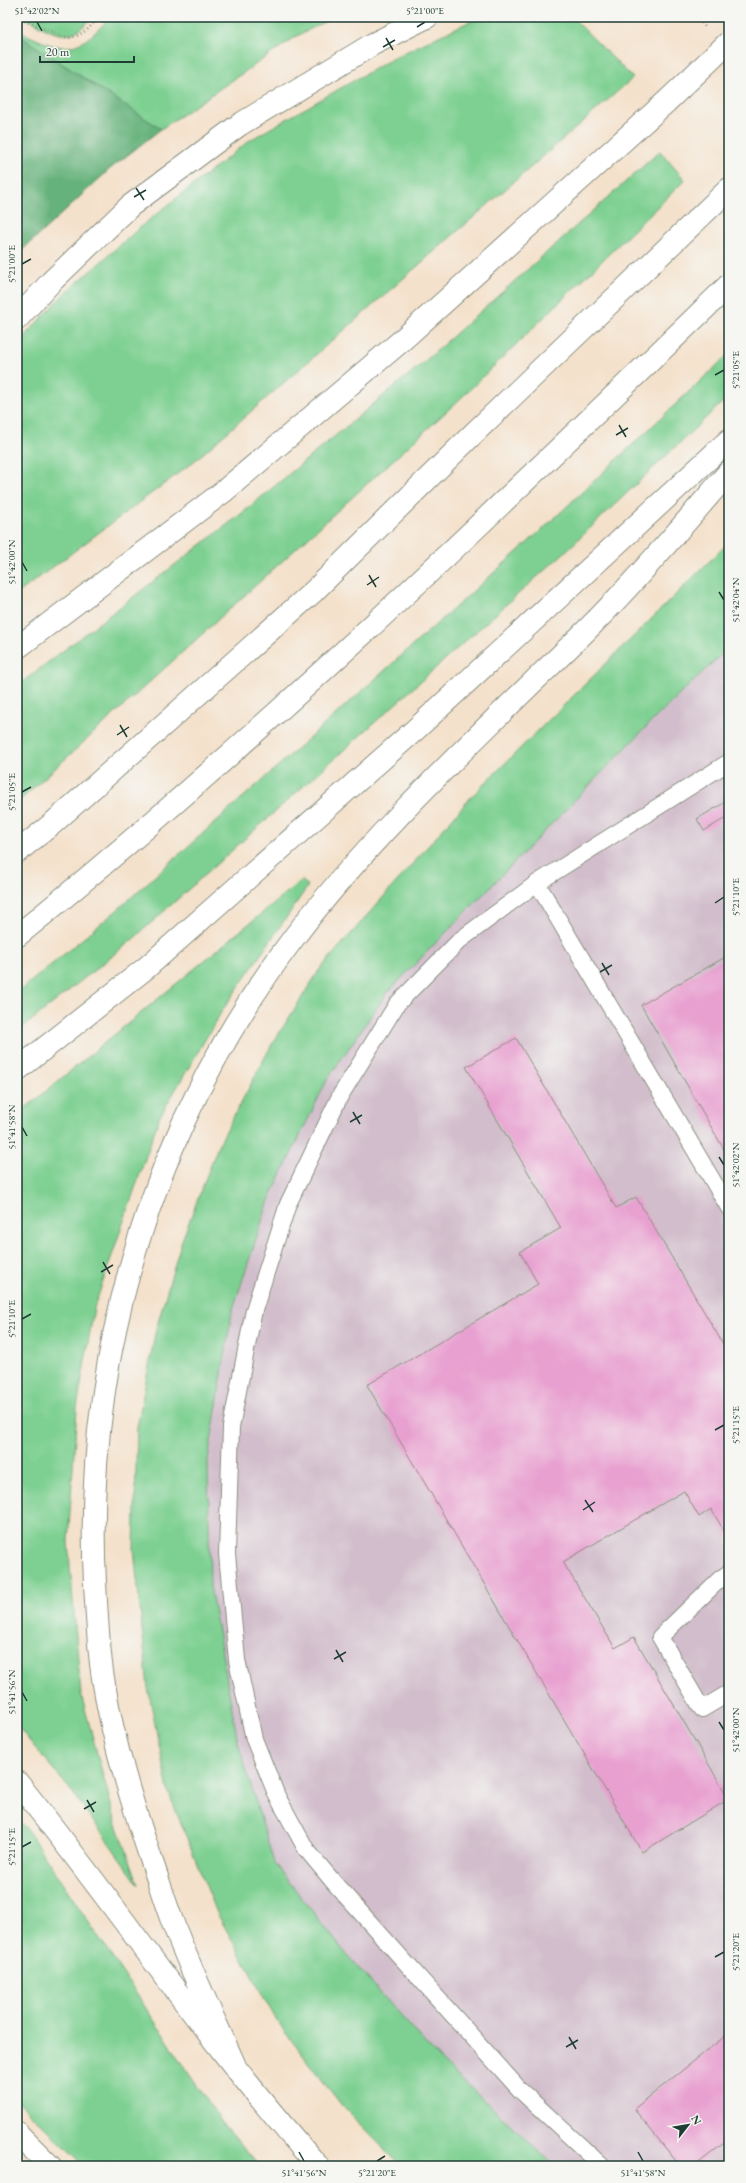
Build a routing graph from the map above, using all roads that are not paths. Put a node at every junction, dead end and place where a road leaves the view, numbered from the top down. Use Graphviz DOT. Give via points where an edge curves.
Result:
graph roads {
  1 [pos="427,17"];
  2 [pos="729,42"];
  3 [pos="729,189"];
  4 [pos="729,285"];
  5 [pos="17,319"];
  6 [pos="729,440"];
  7 [pos="729,472"];
  8 [pos="17,648"];
  9 [pos="729,762"];
  10 [pos="17,852"];
  11 [pos="537,883"];
  12 [pos="17,936"];
  13 [pos="17,1070"];
  14 [pos="729,1208"];
  15 [pos="729,1573"];
  16 [pos="729,1693"];
  17 [pos="17,1782"];
  18 [pos="235,2066"];
  19 [pos="17,2133"];
  20 [pos="50,2166"];
  21 [pos="318,2166"];
  22 [pos="602,2166"];
  1 -- 5 [label="highway" via="373,44 232,130 130,206 51,282"];
  2 -- 8 [label="highway, bridge" via="400,342 228,487"];
  3 -- 10 [label="highway" via="474,433 313,592 52,824"];
  4 -- 12 [label="highway" via="518,489 352,644 94,874"];
  6 -- 13 [label="highway" via="416,729 146,968"];
  7 -- 18 [label="highway" via="612,605 443,770 360,858 294,938 238,1020 210,1069 181,1125 144,1220 117,1324 100,1421 95,1474 93,1540 103,1680 132,1803 172,1922"];
  9 -- 11 [label="lane"];
  11 -- 14 [label="lane"];
  11 -- 22 [label="lane" via="460,940 397,1004 340,1096 288,1204 254,1310 231,1427 227,1554 237,1660 254,1739 277,1796 306,1849 521,2091"];
  15 -- 16 [label="lane" via="660,1637 702,1709"];
  17 -- 18 [label="highway"];
  18 -- 21 [label="highway" via="280,2124"];
  19 -- 20 [label="highway"];
}
